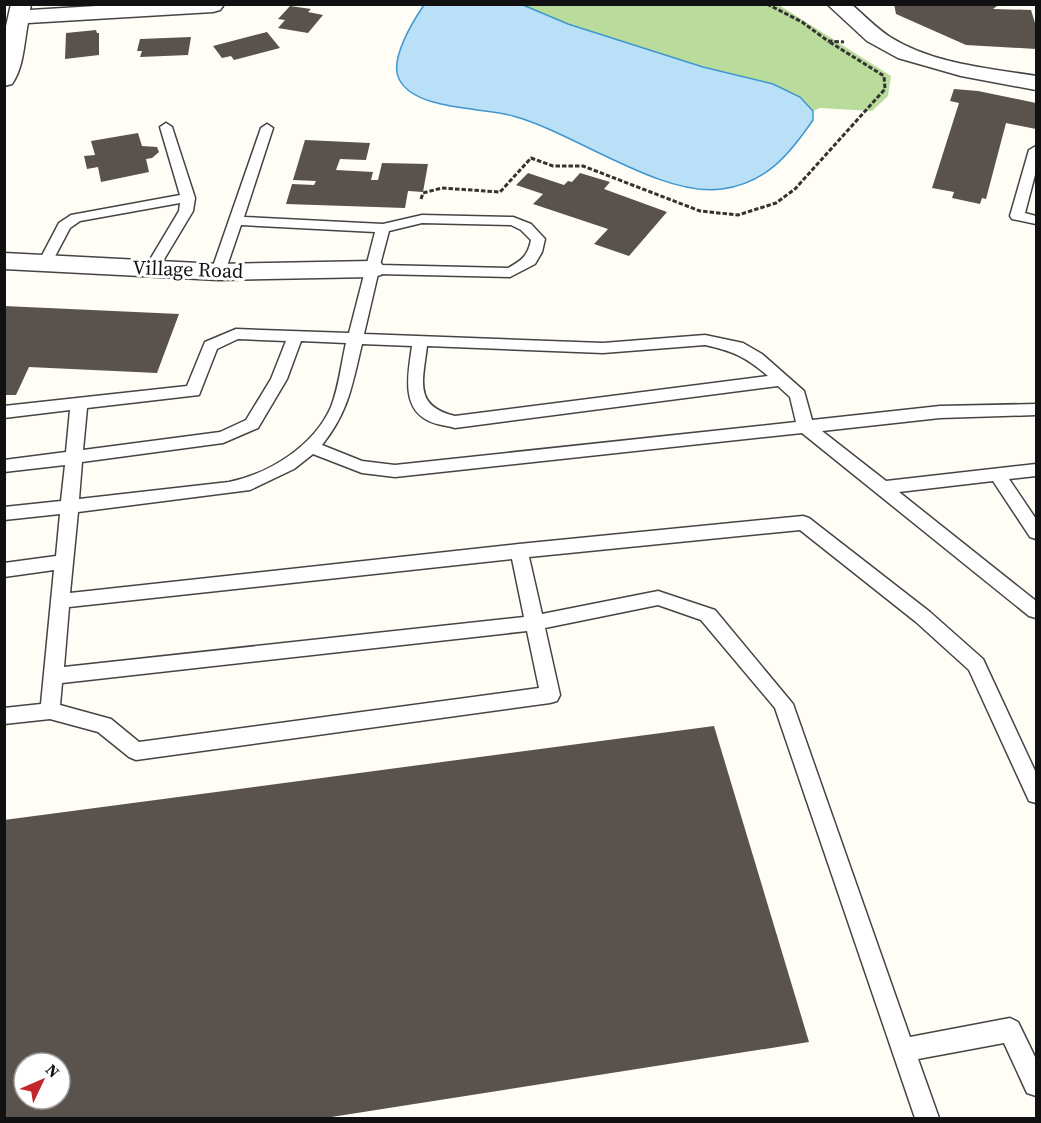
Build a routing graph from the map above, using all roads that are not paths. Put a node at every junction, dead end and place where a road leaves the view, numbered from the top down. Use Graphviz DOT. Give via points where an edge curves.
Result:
graph roads {
  1 [pos="837,4"];
  2 [pos="213,6"];
  3 [pos="20,11"];
  4 [pos="4,79"];
  5 [pos="1036,83"];
  6 [pos="166,127"];
  7 [pos="267,128"];
  8 [pos="1036,150"];
  9 [pos="1032,180"];
  10 [pos="188,198"];
  11 [pos="1036,220"];
  12 [pos="236,221"];
  13 [pos="383,228"];
  14 [pos="4,261"];
  15 [pos="45,263"];
  16 [pos="152,268"];
  17 [pos="372,269"];
  18 [pos="218,272"];
  19 [pos="296,335"];
  20 [pos="356,338"];
  21 [pos="420,340"];
  22 [pos="781,380"];
  23 [pos="79,405"];
  24 [pos="1036,409"];
  25 [pos="4,412"];
  26 [pos="805,426"];
  27 [pos="311,447"];
  28 [pos="75,456"];
  29 [pos="4,466"];
  30 [pos="1036,470"];
  31 [pos="997,474"];
  32 [pos="883,488"];
  33 [pos="71,507"];
  34 [pos="4,514"];
  35 [pos="1036,532"];
  36 [pos="519,551"];
  37 [pos="65,562"];
  38 [pos="4,570"];
  39 [pos="61,601"];
  40 [pos="1036,611"];
  41 [pos="534,623"];
  42 [pos="53,676"];
  43 [pos="50,711"];
  44 [pos="4,716"];
  45 [pos="1036,794"];
  46 [pos="903,1050"];
  47 [pos="1036,1084"];
  48 [pos="927,1119"];
  1 -- 5 [label="street" via="888,45 942,66"];
  2 -- 3 [label="street"];
  3 -- 4 [label="street"];
  6 -- 10 [label="lane"];
  7 -- 12 [label="lane"];
  8 -- 9 [label="lane"];
  9 -- 11 [label="lane" via="1017,216"];
  10 -- 15 [label="lane" via="76,218 64,226"];
  10 -- 16 [label="lane" via="186,211"];
  12 -- 13 [label="lane"];
  12 -- 18 [label="lane"];
  13 -- 17 [label="lane"];
  13 -- 17 [label="lane" via="422,219 513,221 526,226 538,239 537,253 526,265 510,273"];
  14 -- 15 [label="street, Village Road"];
  15 -- 16 [label="street, Village Road"];
  16 -- 18 [label="street, Village Road"];
  17 -- 18 [label="street, Village Road"];
  17 -- 20 [label="lane"];
  19 -- 20 [label="lane"];
  19 -- 23 [label="lane" via="236,334 210,346 193,391"];
  19 -- 28 [label="lane" via="279,378 252,424 223,437"];
  20 -- 21 [label="lane"];
  20 -- 27 [label="lane" via="339,406"];
  21 -- 22 [label="lane" via="603,348 705,340 738,346"];
  21 -- 22 [label="lane" via="415,389 418,404 432,416 455,422"];
  22 -- 26 [label="lane" via="798,395"];
  23 -- 25 [label="lane"];
  23 -- 28 [label="lane"];
  24 -- 26 [label="lane" via="940,412"];
  26 -- 27 [label="lane" via="395,471 358,468"];
  26 -- 32 [label="lane"];
  27 -- 33 [label="lane" via="288,465 250,484"];
  28 -- 29 [label="lane"];
  28 -- 33 [label="lane"];
  30 -- 31 [label="lane"];
  31 -- 32 [label="lane"];
  31 -- 35 [label="lane"];
  32 -- 40 [label="lane"];
  33 -- 34 [label="lane"];
  33 -- 37 [label="lane"];
  36 -- 39 [label="lane"];
  36 -- 41 [label="lane"];
  36 -- 45 [label="lane" via="803,523 923,617 976,665"];
  37 -- 38 [label="lane"];
  37 -- 39 [label="lane"];
  39 -- 42 [label="lane"];
  41 -- 42 [label="lane"];
  41 -- 43 [label="lane" via="550,695 136,751 104,726"];
  41 -- 46 [label="lane" via="658,598 708,615 783,704"];
  42 -- 43 [label="lane"];
  43 -- 44 [label="lane"];
  46 -- 47 [label="lane" via="1011,1030"];
  46 -- 48 [label="lane"];
}
